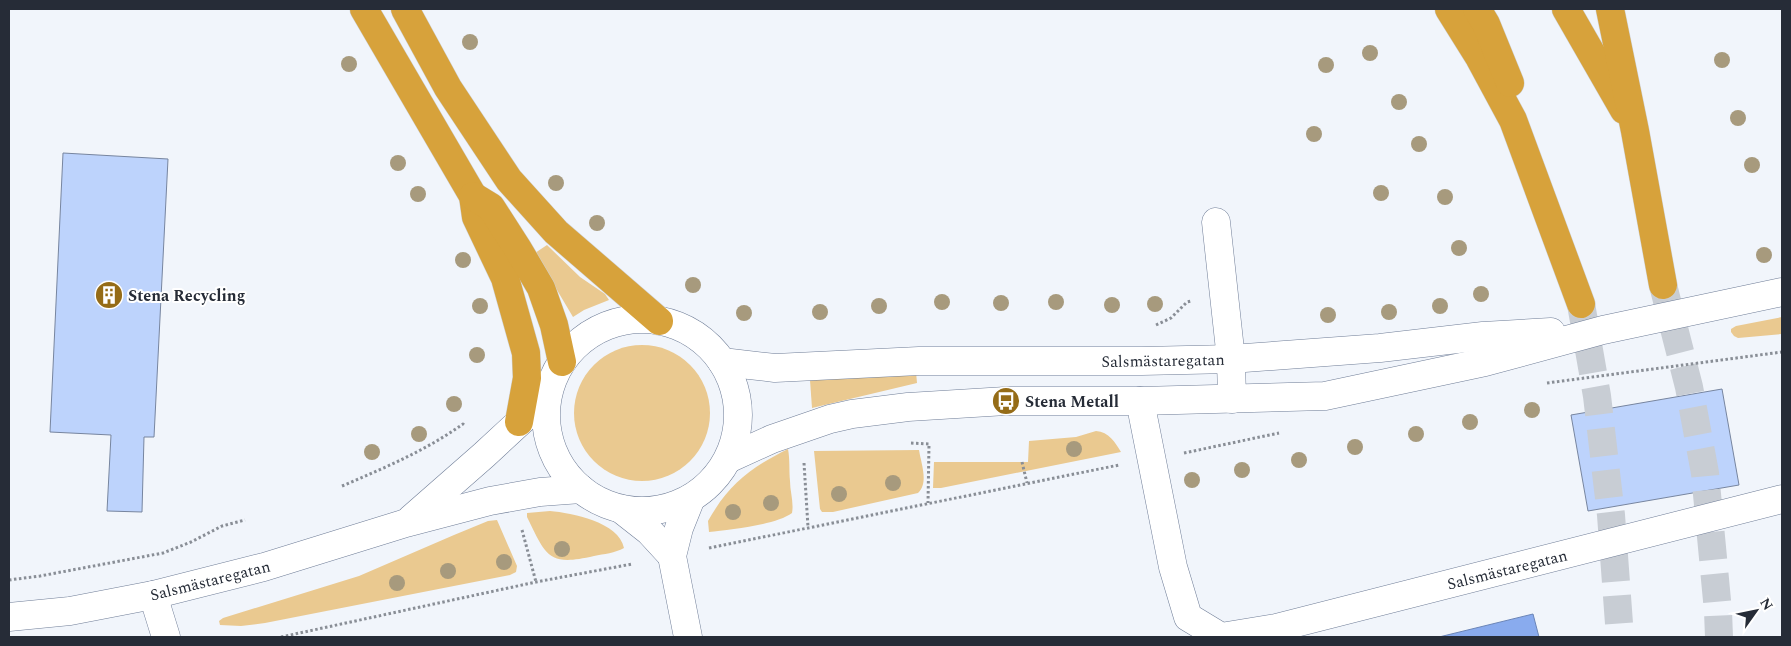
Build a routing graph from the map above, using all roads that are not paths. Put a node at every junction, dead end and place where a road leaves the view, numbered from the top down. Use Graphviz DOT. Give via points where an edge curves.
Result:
graph roads {
  1 [pos="364,9"];
  2 [pos="372,9"];
  3 [pos="405,9"];
  4 [pos="1449,9"];
  5 [pos="1477,9"];
  6 [pos="1566,9"];
  7 [pos="1610,9"];
  8 [pos="397,64"];
  9 [pos="1636,131"];
  10 [pos="1538,185"];
  11 [pos="473,196"];
  12 [pos="1216,222"];
  13 [pos="1663,285"];
  14 [pos="1782,292"];
  15 [pos="1580,304"];
  16 [pos="659,321"];
  17 [pos="1603,330"];
  18 [pos="1231,359"];
  19 [pos="562,362"];
  20 [pos="722,362"];
  21 [pos="548,396"];
  22 [pos="1232,399"];
  23 [pos="1140,401"];
  24 [pos="519,422"];
  25 [pos="728,459"];
  26 [pos="581,489"];
  27 [pos="691,498"];
  28 [pos="1782,499"];
  29 [pos="621,509"];
  30 [pos="406,523"];
  31 [pos="672,556"];
  32 [pos="154,595"];
  33 [pos="9,617"];
  34 [pos="166,637"];
  35 [pos="688,637"];
  1 -- 8 [label="highway"];
  2 -- 8 [label="highway"];
  3 -- 16 [label="highway" via="448,88 509,180 556,232"];
  4 -- 10 [label="highway" via="1514,120"];
  5 -- 10 [label="highway" via="1523,116"];
  6 -- 9 [label="highway"];
  7 -- 9 [label="highway"];
  8 -- 11 [label="highway"];
  9 -- 13 [label="highway"];
  10 -- 15 [label="highway"];
  11 -- 19 [label="highway" via="491,207 541,288"];
  11 -- 24 [label="highway" via="476,217 505,278 526,353 527,378"];
  12 -- 18 [label="street"];
  14 -- 17 [label="street, Salsmästaregatan"];
  16 -- 19 [label="street, Salsmästaregatan" via="637,319 605,327 581,341"];
  16 -- 20 [label="street, Salsmästaregatan" via="695,335"];
  17 -- 18 [label="street, Salsmästaregatan" via="1483,336 1380,348"];
  17 -- 22 [label="street, Salsmästaregatan" via="1485,362 1325,396"];
  18 -- 20 [label="street, Salsmästaregatan" via="919,361 782,368"];
  18 -- 22 [label="street"];
  19 -- 21 [label="street, Salsmästaregatan"];
  20 -- 25 [label="street, Salsmästaregatan" via="733,385 738,410 736,435"];
  21 -- 24 [label="street, Salsmästaregatan"];
  21 -- 26 [label="street, Salsmästaregatan" via="546,413 552,447 559,463"];
  22 -- 23 [label="street, Salsmästaregatan"];
  23 -- 25 [label="street, Salsmästaregatan" via="1006,401 908,406 830,420 772,439"];
  23 -- 28 [label="street, Salsmästaregatan" via="1173,567 1188,617 1221,637 1276,628"];
  24 -- 30 [label="street, Salsmästaregatan"];
  25 -- 27 [label="street, Salsmästaregatan" via="712,481"];
  26 -- 29 [label="street, Salsmästaregatan" via="593,498"];
  26 -- 30 [label="street, Salsmästaregatan" via="510,496"];
  27 -- 29 [label="street, Salsmästaregatan" via="657,510"];
  27 -- 31 [label="street"];
  29 -- 31 [label="street" via="649,531"];
  30 -- 32 [label="street, Salsmästaregatan" via="264,567"];
  31 -- 35 [label="street"];
  32 -- 33 [label="street, Salsmästaregatan" via="70,611"];
  32 -- 34 [label="street"];
}
